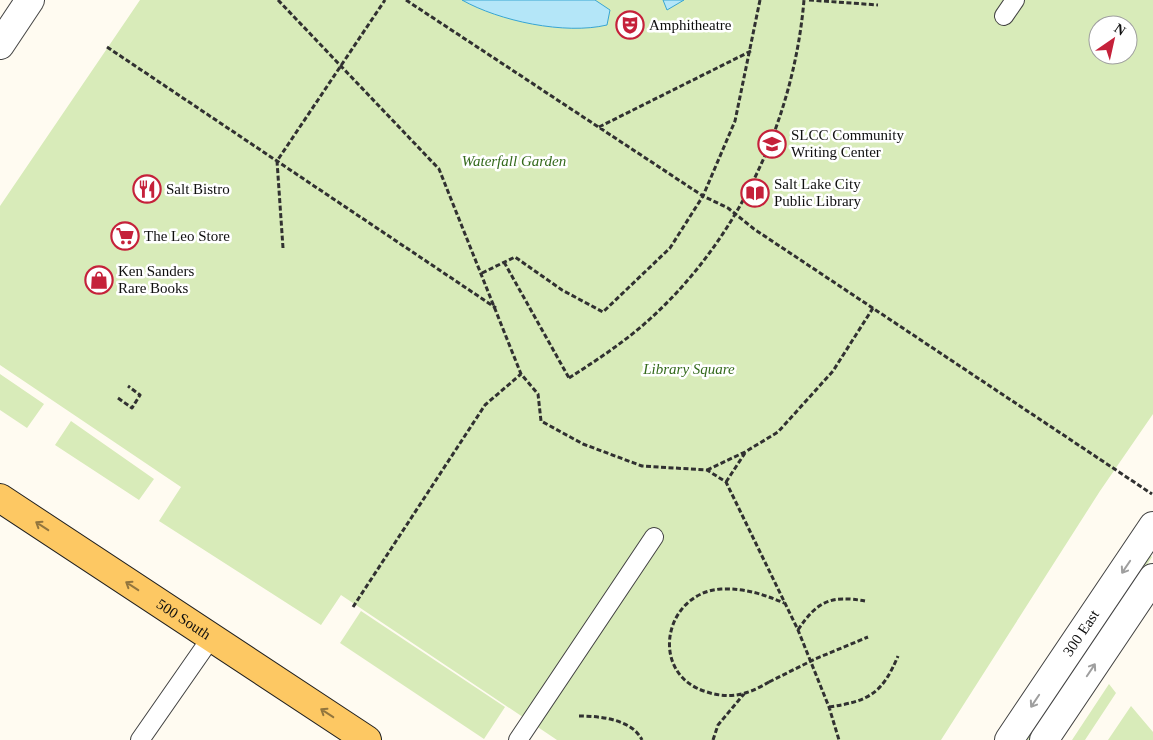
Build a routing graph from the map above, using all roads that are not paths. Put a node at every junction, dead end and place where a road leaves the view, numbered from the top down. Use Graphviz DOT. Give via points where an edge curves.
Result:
graph roads {
  1 [pos="30,0"];
  2 [pos="1015,0"];
  3 [pos="1004,16"];
  4 [pos="0,45"];
  5 [pos="0,498"];
  6 [pos="1153,526"];
  7 [pos="654,537"];
  8 [pos="1153,578"];
  9 [pos="211,638"];
  10 [pos="140,740"];
  11 [pos="367,740"];
  12 [pos="518,740"];
  13 [pos="1009,740"];
  14 [pos="1044,740"];
  1 -- 4 [label="street"];
  2 -- 3 [label="lane"];
  9 -- 5 [label="main road, 500 South, one-way"];
  6 -- 13 [label="street, 300 East, one-way"];
  7 -- 12 [label="lane"];
  14 -- 8 [label="street, 300 East, one-way"];
  9 -- 10 [label="lane"];
  11 -- 9 [label="main road, 500 South, one-way"];
}
